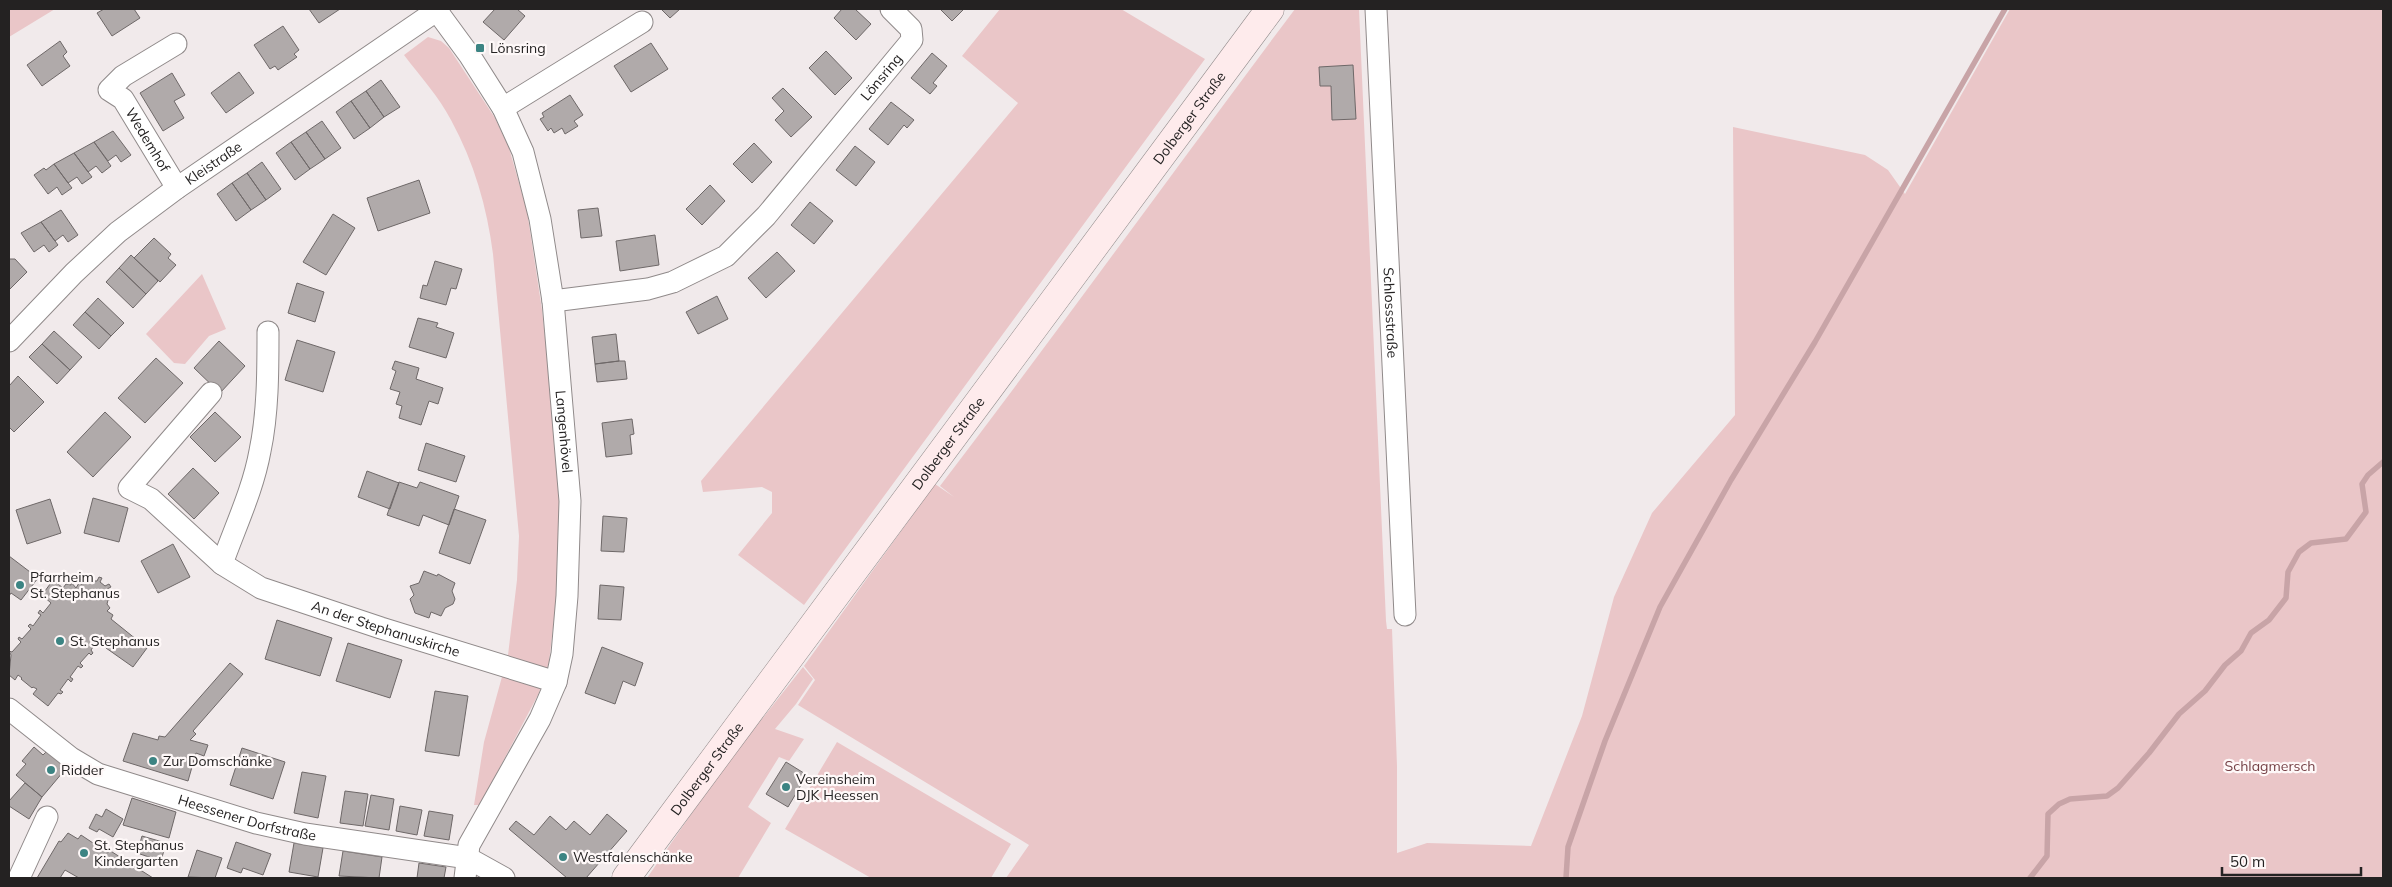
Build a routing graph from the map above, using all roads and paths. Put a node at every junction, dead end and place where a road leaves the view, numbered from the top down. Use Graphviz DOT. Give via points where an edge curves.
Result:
graph roads {
  1 [pos="891,9"];
  2 [pos="1270,9"];
  3 [pos="1376,9"];
  4 [pos="438,10"];
  5 [pos="642,22"];
  6 [pos="176,44"];
  7 [pos="504,108"];
  8 [pos="177,188"];
  9 [pos="553,301"];
  10 [pos="268,332"];
  11 [pos="9,341"];
  12 [pos="211,393"];
  13 [pos="222,564"];
  14 [pos="1405,615"];
  15 [pos="556,682"];
  16 [pos="9,709"];
  17 [pos="47,817"];
  18 [pos="466,868"];
  19 [pos="20,878"];
  20 [pos="504,878"];
  21 [pos="626,878"];
  1 -- 9 [label="street, Lönsring" via="911,29 912,40 766,216 726,256 673,282 648,289"];
  2 -- 21 [label="main road, Dolberger Straße"];
  3 -- 14 [label="street, Schlossstraße"];
  4 -- 7 [label="street, Langenhövel"];
  4 -- 8 [label="street, Kleistraße"];
  5 -- 7 [label="street"];
  6 -- 8 [label="street, Wedemhof" via="123,76 109,90 123,99"];
  7 -- 9 [label="street, Langenhövel" via="523,152 534,192"];
  8 -- 11 [label="street, Kleistraße" via="118,232"];
  9 -- 15 [label="street, Langenhövel" via="570,501 567,596"];
  10 -- 13 [label="street" via="260,451"];
  12 -- 13 [label="street, An der Stephanuskirche" via="129,488 151,499"];
  13 -- 15 [label="street, An der Stephanuskirche" via="261,588"];
  15 -- 18 [label="street, Langenhövel" via="540,719 469,845"];
  16 -- 18 [label="street, Heessener Dorfstraße" via="71,758 98,774 256,823"];
  17 -- 19 [label="street"];
  18 -- 20 [label="street, Heessener Dorfstraße"];
}
